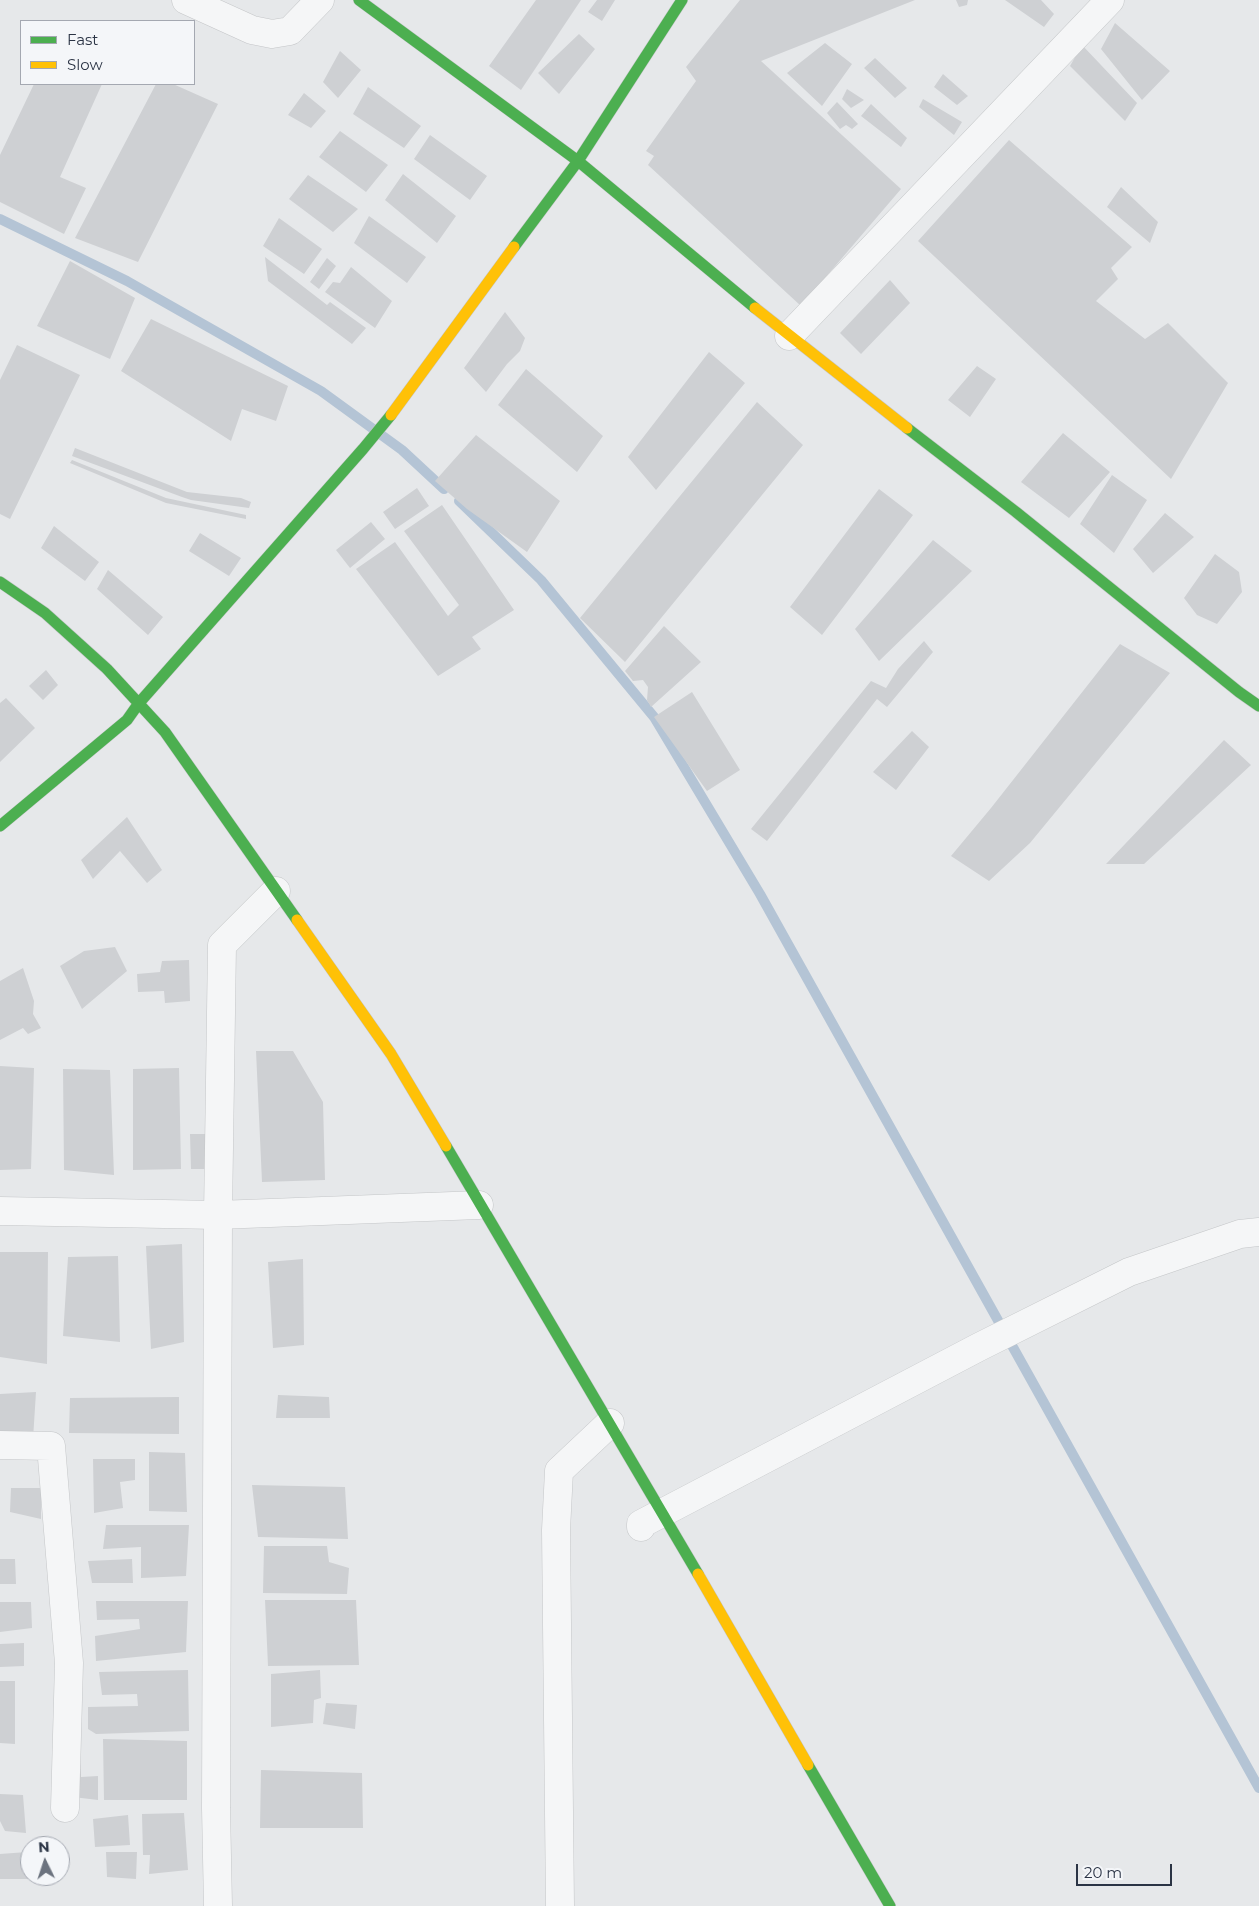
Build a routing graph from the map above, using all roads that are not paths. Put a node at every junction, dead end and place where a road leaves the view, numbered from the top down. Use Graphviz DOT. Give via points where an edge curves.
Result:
graph roads {
  1 [pos="186,0"];
  2 [pos="320,0"];
  3 [pos="359,0"];
  4 [pos="682,0"];
  5 [pos="1110,0"];
  6 [pos="578,161"];
  7 [pos="790,336"];
  8 [pos="0,582"];
  9 [pos="139,703"];
  10 [pos="1259,706"];
  11 [pos="0,826"];
  12 [pos="276,891"];
  13 [pos="479,1205"];
  14 [pos="0,1211"];
  15 [pos="218,1215"];
  16 [pos="1259,1232"];
  17 [pos="610,1423"];
  18 [pos="0,1445"];
  19 [pos="652,1520"];
  20 [pos="65,1808"];
  21 [pos="218,1906"];
  22 [pos="560,1906"];
  23 [pos="890,1906"];
  1 -- 2 [label="street" via="252,30 272,34 290,31"];
  3 -- 6 [label="street"];
  4 -- 6 [label="street"];
  5 -- 7 [label="street"];
  6 -- 7 [label="street"];
  6 -- 9 [label="street" via="393,412"];
  7 -- 10 [label="street"];
  8 -- 9 [label="street" via="45,613"];
  9 -- 11 [label="street" via="126,720"];
  9 -- 12 [label="street" via="165,732"];
  12 -- 13 [label="street" via="391,1054"];
  12 -- 15 [label="street" via="222,945"];
  13 -- 15 [label="street"];
  13 -- 17 [label="street"];
  14 -- 15 [label="street"];
  15 -- 21 [label="street"];
  16 -- 19 [label="street" via="1240,1234 1129,1272 979,1347"];
  17 -- 19 [label="street"];
  17 -- 22 [label="street" via="559,1471 556,1530"];
  18 -- 20 [label="street" via="51,1446 69,1664"];
  19 -- 23 [label="street"];
}
